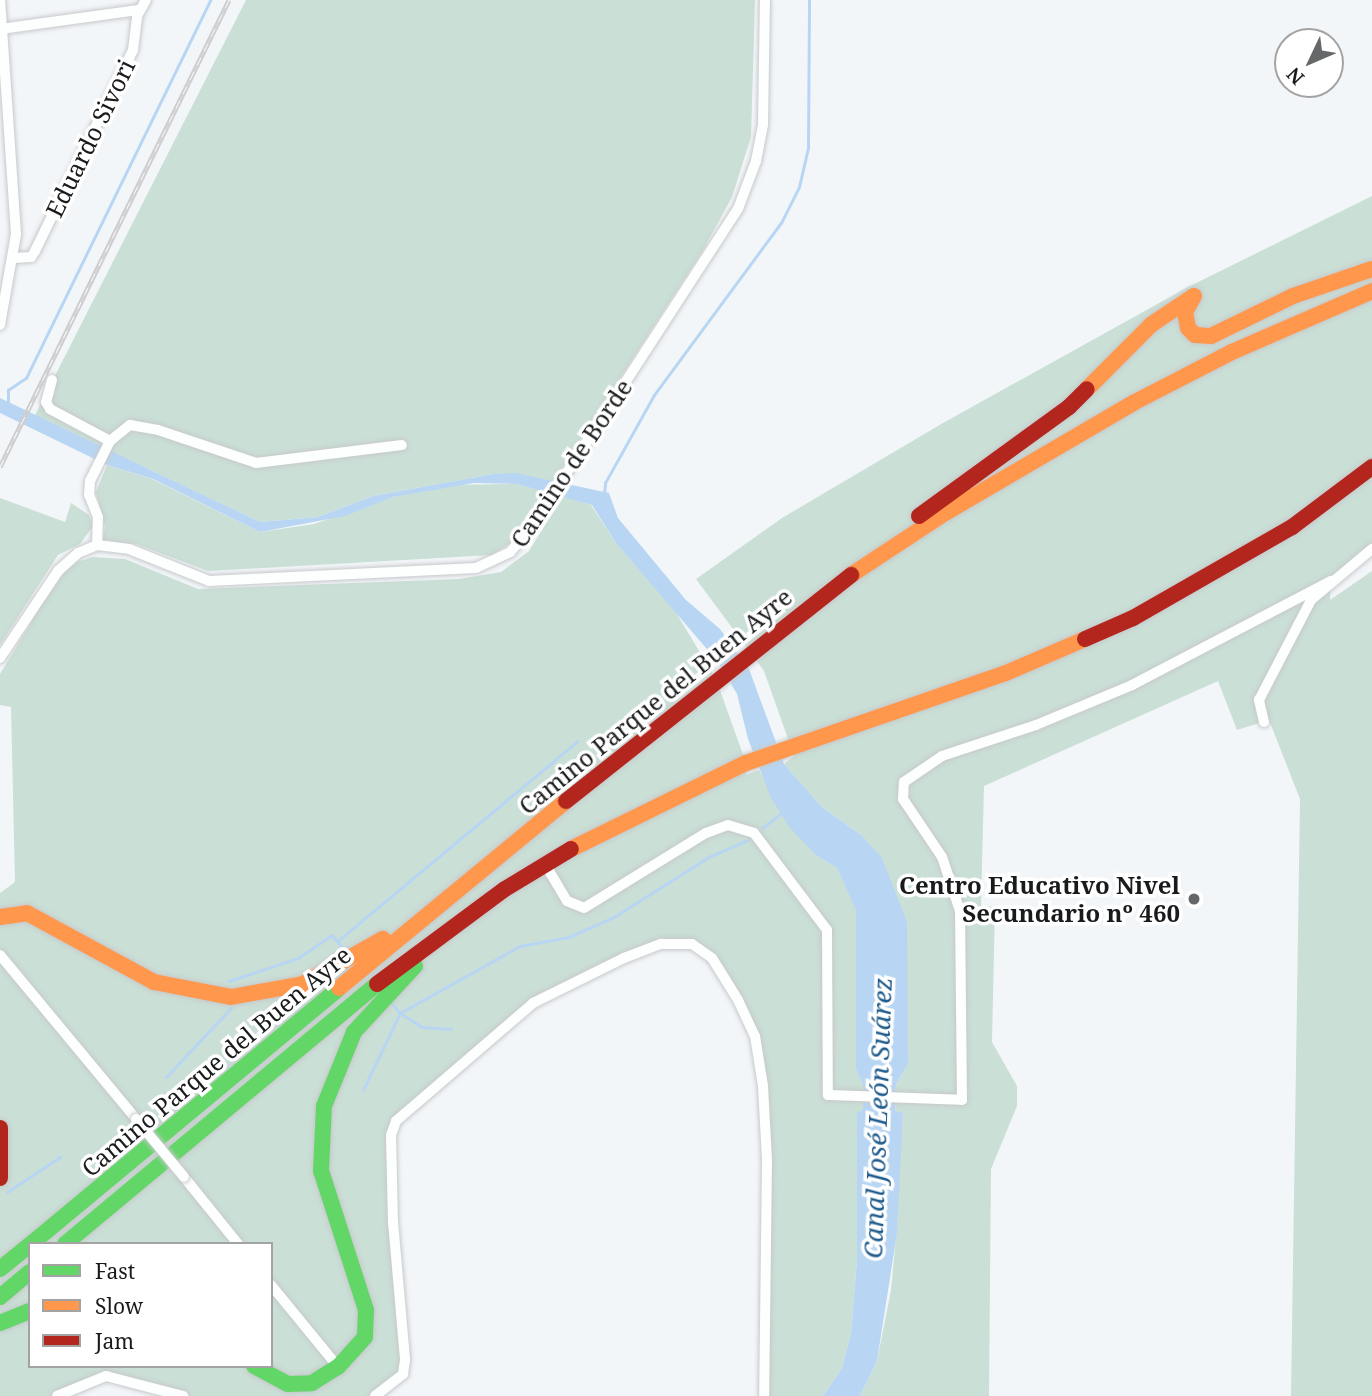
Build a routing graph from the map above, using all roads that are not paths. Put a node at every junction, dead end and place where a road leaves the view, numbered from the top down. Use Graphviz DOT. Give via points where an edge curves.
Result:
graph roads {
  1 [pos="0,0"];
  2 [pos="146,0"];
  3 [pos="765,0"];
  4 [pos="139,10"];
  5 [pos="1,29"];
  6 [pos="14,258"];
  7 [pos="1372,269"];
  8 [pos="1372,290"];
  9 [pos="0,325"];
  10 [pos="52,380"];
  11 [pos="109,443"];
  12 [pos="402,445"];
  13 [pos="1372,467"];
  14 [pos="97,545"];
  15 [pos="1372,550"];
  16 [pos="854,573"];
  17 [pos="1331,581"];
  18 [pos="0,658"];
  19 [pos="1264,722"];
  20 [pos="545,864"];
  21 [pos="448,897"];
  22 [pos="470,913"];
  23 [pos="0,917"];
  24 [pos="0,955"];
  25 [pos="0,1128"];
  26 [pos="0,1178"];
  27 [pos="32,1242"];
  28 [pos="67,1242"];
  29 [pos="236,1242"];
  30 [pos="28,1246"];
  31 [pos="0,1269"];
  32 [pos="28,1274"];
  33 [pos="273,1286"];
  34 [pos="0,1297"];
  35 [pos="28,1312"];
  36 [pos="0,1323"];
  37 [pos="338,1367"];
  38 [pos="258,1368"];
  39 [pos="57,1396"];
  40 [pos="183,1396"];
  41 [pos="376,1396"];
  42 [pos="764,1396"];
  1 -- 5 [label="street"];
  2 -- 4 [label="street, Eduardo Sivori"];
  3 -- 14 [label="street, Camino de Borde" via="763,125 756,161 738,209 510,552 476,568 209,581 129,549"];
  4 -- 5 [label="street"];
  4 -- 6 [label="street, Eduardo Sivori" via="133,50 41,239 31,257"];
  5 -- 6 [label="street" via="15,201"];
  6 -- 9 [label="street"];
  7 -- 16 [label="highway" via="1293,296 1212,336 1195,335 1188,328 1185,312 1194,296 1171,310 1069,407 898,531"];
  8 -- 16 [label="highway, Camino Parque del Buen Ayre" via="1232,352 1133,403 945,513"];
  10 -- 11 [label="street" via="46,397 50,409"];
  11 -- 12 [label="street" via="130,425 147,426 256,463"];
  11 -- 14 [label="street" via="88,489 97,509"];
  13 -- 20 [label="highway, Camino Parque del Buen Ayre" via="1292,527 1133,618 1006,673 747,763 637,812"];
  14 -- 18 [label="street" via="78,553 58,571"];
  15 -- 17 [label="street"];
  16 -- 21 [label="highway, Camino Parque del Buen Ayre" via="751,650"];
  17 -- 19 [label="street" via="1311,600 1259,700"];
  17 -- 20 [label="street" via="1132,685 1036,725 942,756 904,782 903,799 942,857 960,911 962,1100 835,1098 827,1091 830,944 824,921 754,833 728,825 706,833 584,908 567,901"];
  20 -- 22 [label="highway, Camino Parque del Buen Ayre"];
  21 -- 23 [label="highway" via="319,978 256,996 203,995 175,989 27,913"];
  21 -- 27 [label="highway, Camino Parque del Buen Ayre"];
  22 -- 28 [label="highway, Camino Parque del Buen Ayre" via="411,956"];
  22 -- 37 [label="highway" via="379,1001 354,1032 330,1083 320,1130 321,1171 367,1323 356,1350"];
  24 -- 29 [label="street, bridge"];
  25 -- 26 [label="highway"];
  30 -- 31 [label="highway, Camino Parque del Buen Ayre"];
  32 -- 34 [label="highway"];
  33 -- 37 [label="street"];
  35 -- 36 [label="highway"];
  37 -- 38 [label="highway" via="299,1386"];
  39 -- 40 [label="street" via="106,1376"];
  41 -- 42 [label="street" via="403,1374 405,1359 393,1223 391,1135 396,1121 533,1003 661,944 692,944 712,958 755,1037 767,1161"];
}
